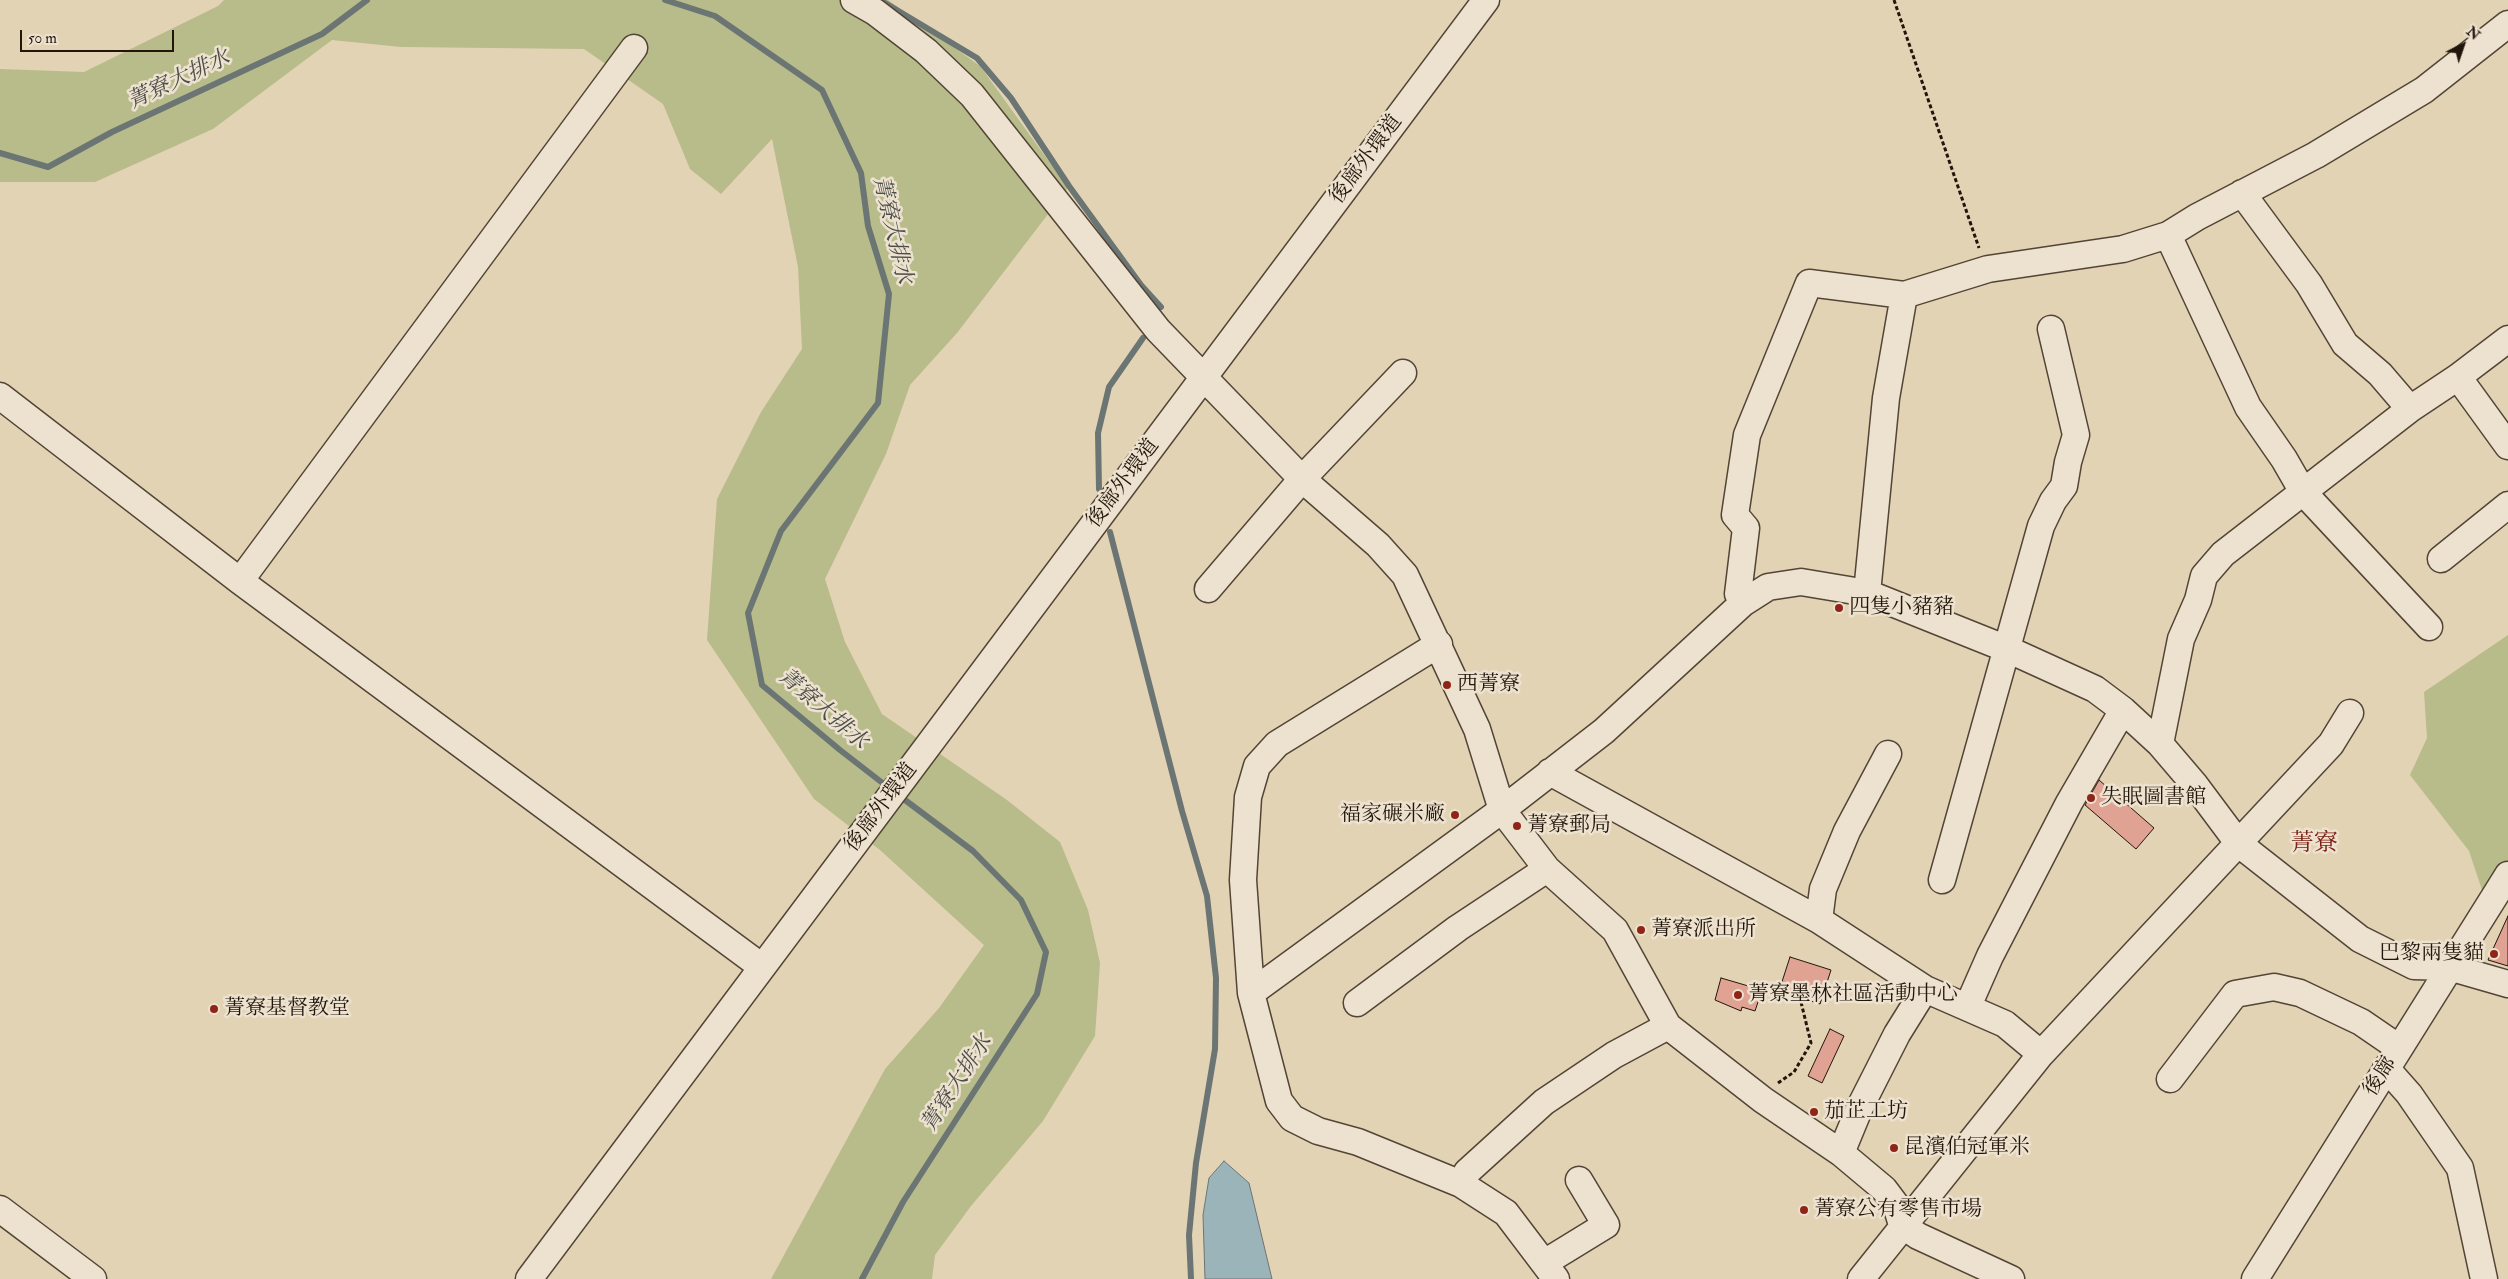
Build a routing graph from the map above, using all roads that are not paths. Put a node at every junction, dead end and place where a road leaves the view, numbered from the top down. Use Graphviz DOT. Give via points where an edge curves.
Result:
graph roads {
  1 [pos="854,0"];
  2 [pos="1486,0"];
  3 [pos="2508,24"];
  4 [pos="634,48"];
  5 [pos="2242,193"];
  6 [pos="2168,236"];
  7 [pos="1904,295"];
  8 [pos="2051,329"];
  9 [pos="2508,339"];
  10 [pos="1403,373"];
  11 [pos="2458,377"];
  12 [pos="1203,379"];
  13 [pos="0,396"];
  14 [pos="2410,409"];
  15 [pos="2508,446"];
  16 [pos="1302,479"];
  17 [pos="2303,492"];
  18 [pos="2508,505"];
  19 [pos="2441,559"];
  20 [pos="240,581"];
  21 [pos="1208,589"];
  22 [pos="1867,593"];
  23 [pos="1743,603"];
  24 [pos="2429,627"];
  25 [pos="1439,644"];
  26 [pos="2007,649"];
  27 [pos="2123,710"];
  28 [pos="2350,713"];
  29 [pos="2160,744"];
  30 [pos="1888,754"];
  31 [pos="1550,772"];
  32 [pos="1502,810"];
  33 [pos="2239,844"];
  34 [pos="1547,869"];
  35 [pos="2508,875"];
  36 [pos="1942,880"];
  37 [pos="1819,920"];
  38 [pos="762,967"];
  39 [pos="2449,967"];
  40 [pos="2508,984"];
  41 [pos="1925,988"];
  42 [pos="1251,993"];
  43 [pos="1357,1003"];
  44 [pos="1968,1006"];
  45 [pos="1668,1026"];
  46 [pos="2041,1054"];
  47 [pos="2392,1058"];
  48 [pos="2170,1079"];
  49 [pos="1840,1153"];
  50 [pos="1579,1180"];
  51 [pos="1461,1184"];
  52 [pos="0,1209"];
  53 [pos="1902,1225"];
  54 [pos="1550,1271"];
  55 [pos="93,1279"];
  56 [pos="530,1279"];
  57 [pos="1861,1279"];
  58 [pos="2011,1279"];
  59 [pos="2255,1279"];
  60 [pos="2484,1279"];
  1 -- 12 [label="street" via="926,51 972,95 1158,330"];
  2 -- 12 [label="street, 後廍外環道"];
  3 -- 5 [label="street" via="2424,90 2316,155"];
  4 -- 20 [label="street"];
  5 -- 6 [label="street"];
  5 -- 14 [label="street" via="2309,284 2345,344 2380,374"];
  6 -- 7 [label="street" via="2123,249 1988,269"];
  6 -- 17 [label="street" via="2248,407"];
  7 -- 22 [label="street" via="1886,398"];
  7 -- 23 [label="street" via="1809,283 1746,435 1735,515 1746,528 1738,594"];
  8 -- 26 [label="street" via="2076,435 2064,486 2041,526"];
  9 -- 11 [label="street"];
  10 -- 16 [label="street"];
  11 -- 14 [label="street"];
  11 -- 15 [label="street"];
  12 -- 16 [label="street"];
  12 -- 38 [label="street, 後廍外環道"];
  13 -- 20 [label="street"];
  14 -- 17 [label="street"];
  16 -- 21 [label="street"];
  16 -- 25 [label="street" via="1378,545 1405,575"];
  17 -- 24 [label="street"];
  17 -- 29 [label="street" via="2222,554 2204,576 2198,600 2181,638"];
  18 -- 19 [label="street"];
  20 -- 38 [label="street"];
  22 -- 23 [label="street" via="1801,582 1768,587"];
  22 -- 26 [label="street"];
  23 -- 31 [label="street" via="1631,708"];
  25 -- 32 [label="street" via="1477,729"];
  25 -- 42 [label="street" via="1277,744 1256,766 1248,797 1243,880"];
  26 -- 27 [label="street" via="2095,689"];
  26 -- 36 [label="street"];
  27 -- 29 [label="street"];
  27 -- 44 [label="street" via="2069,803 1990,956"];
  28 -- 33 [label="street" via="2331,744"];
  29 -- 33 [label="street"];
  30 -- 37 [label="street" via="1847,831 1823,888"];
  31 -- 32 [label="street"];
  31 -- 37 [label="street"];
  32 -- 34 [label="street"];
  32 -- 42 [label="street"];
  33 -- 39 [label="street" via="2360,939 2414,966"];
  33 -- 46 [label="street"];
  34 -- 43 [label="street" via="1458,928"];
  34 -- 45 [label="street" via="1616,930"];
  35 -- 39 [label="street, 後廍"];
  37 -- 41 [label="street"];
  38 -- 56 [label="street, 後廍外環道"];
  39 -- 40 [label="street"];
  39 -- 47 [label="street, 後廍"];
  41 -- 44 [label="street"];
  41 -- 49 [label="street" via="1897,1034"];
  42 -- 51 [label="street" via="1279,1101 1292,1118 1318,1131 1375,1148"];
  44 -- 46 [label="street" via="2005,1024"];
  45 -- 49 [label="street" via="1763,1100"];
  45 -- 51 [label="street" via="1614,1055 1544,1102 1468,1172"];
  46 -- 53 [label="street"];
  47 -- 48 [label="street" via="2361,1022 2300,993 2274,987 2236,994"];
  47 -- 59 [label="street, 後廍"];
  47 -- 60 [label="street" via="2409,1094 2460,1168"];
  49 -- 53 [label="street" via="1884,1188 1896,1205"];
  50 -- 54 [label="street" via="1606,1224"];
  51 -- 54 [label="street" via="1506,1213"];
  52 -- 55 [label="street"];
  53 -- 57 [label="street"];
  53 -- 58 [label="street" via="1918,1236"];
}
